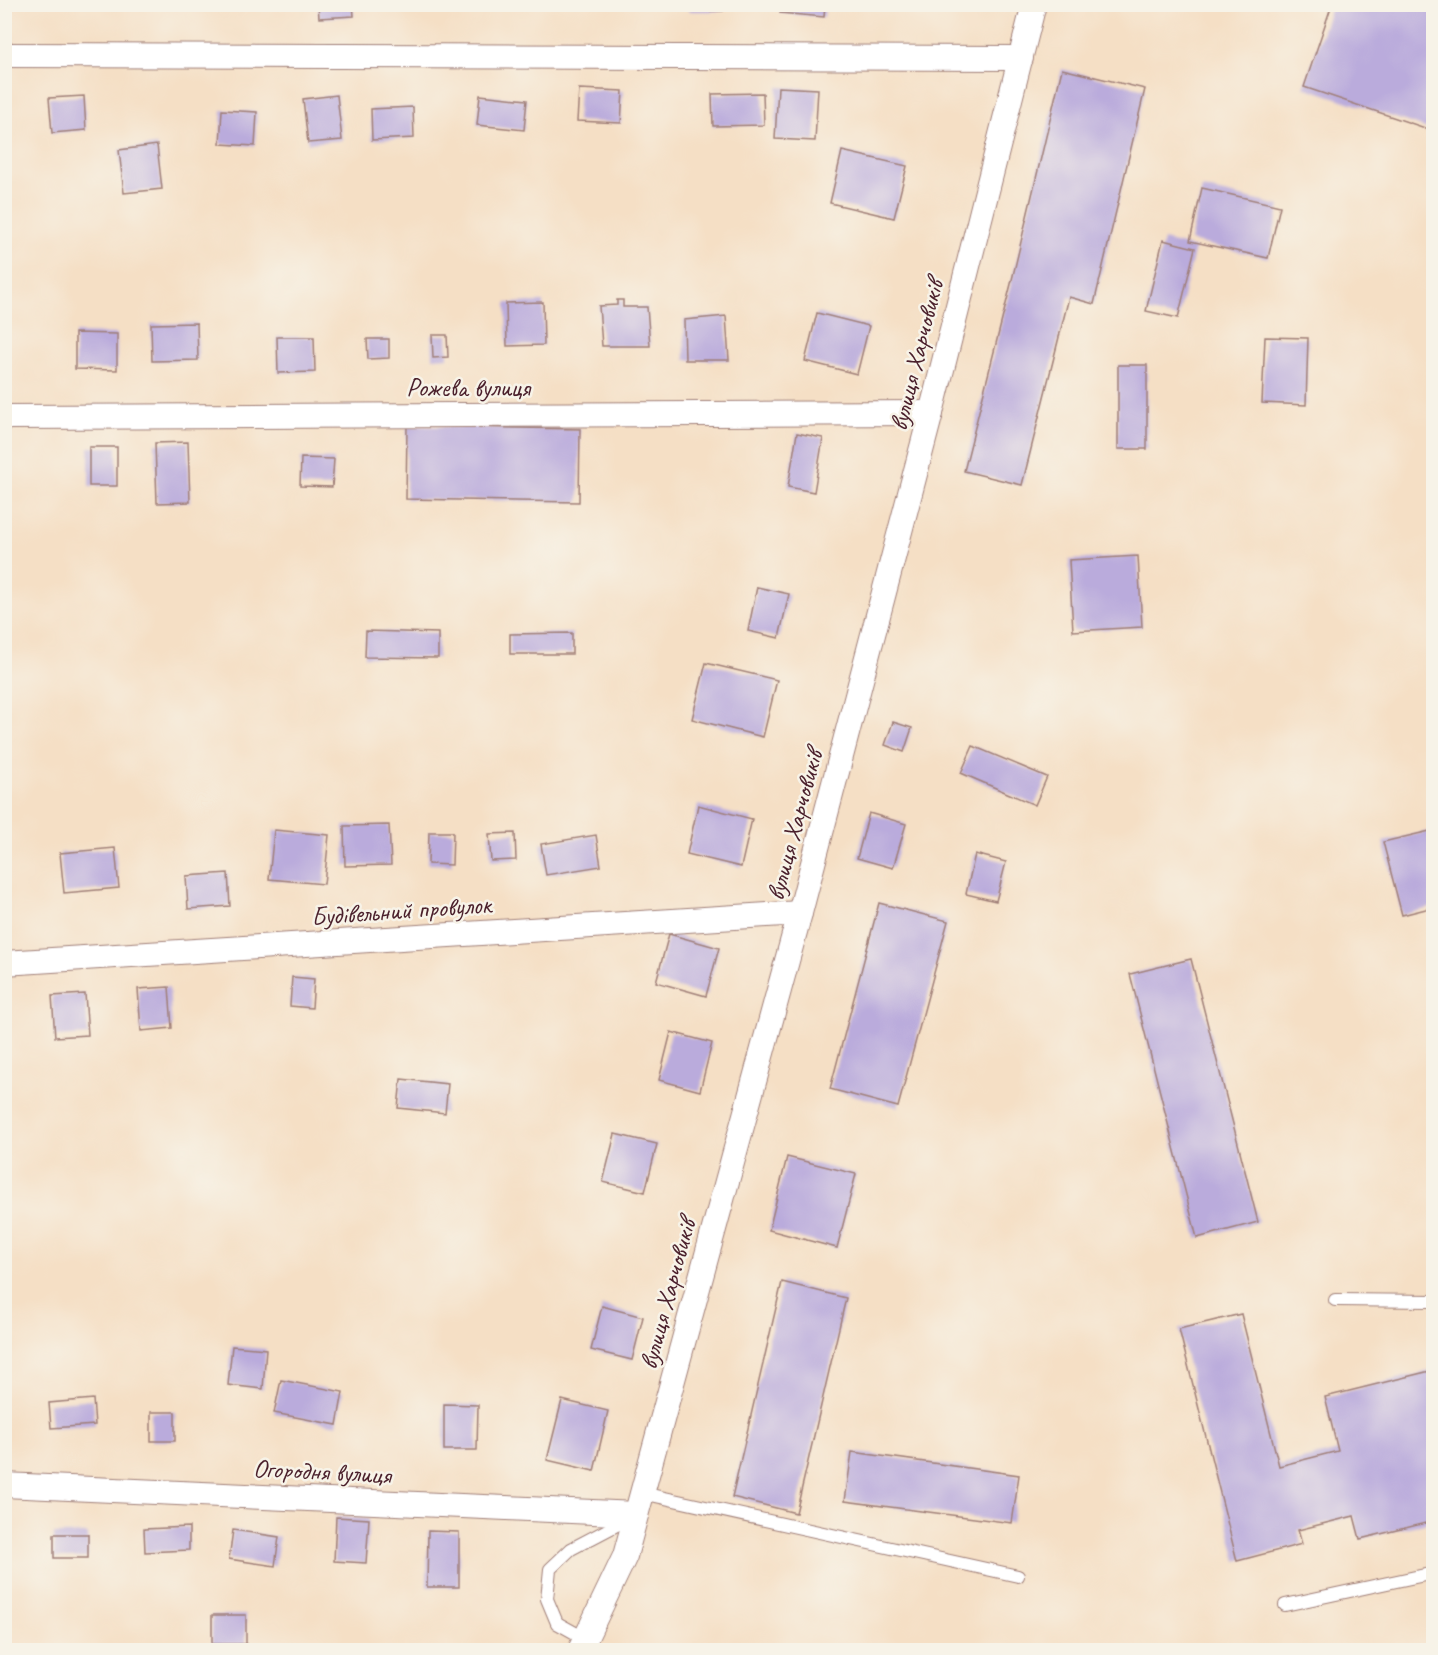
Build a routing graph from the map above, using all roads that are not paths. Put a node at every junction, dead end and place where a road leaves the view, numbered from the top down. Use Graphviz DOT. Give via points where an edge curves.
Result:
graph roads {
  1 [pos="1034,4"];
  2 [pos="4,55"];
  3 [pos="1021,58"];
  4 [pos="931,413"];
  5 [pos="4,417"];
  6 [pos="800,913"];
  7 [pos="4,963"];
  8 [pos="1335,1300"];
  9 [pos="1434,1301"];
  10 [pos="4,1485"];
  11 [pos="639,1504"];
  12 [pos="1434,1573"];
  13 [pos="1018,1576"];
  14 [pos="1285,1605"];
  15 [pos="583,1645"];
  1 -- 3 [label="street, вулиця Харчовиків"];
  2 -- 3 [label="street"];
  3 -- 4 [label="street, вулиця Харчовиків"];
  4 -- 5 [label="street, Рожева вулиця"];
  4 -- 6 [label="street, вулиця Харчовиків"];
  6 -- 7 [label="street, Будівельний провулок"];
  6 -- 11 [label="street, вулиця Харчовиків"];
  8 -- 9 [label="lane"];
  10 -- 11 [label="street, Огородня вулиця"];
  11 -- 13 [label="lane"];
  11 -- 15 [label="street, вулиця Харчовиків" via="625,1556"];
  11 -- 15 [label="lane" via="571,1549 550,1569 547,1599 557,1623"];
  12 -- 14 [label="lane"];
}
